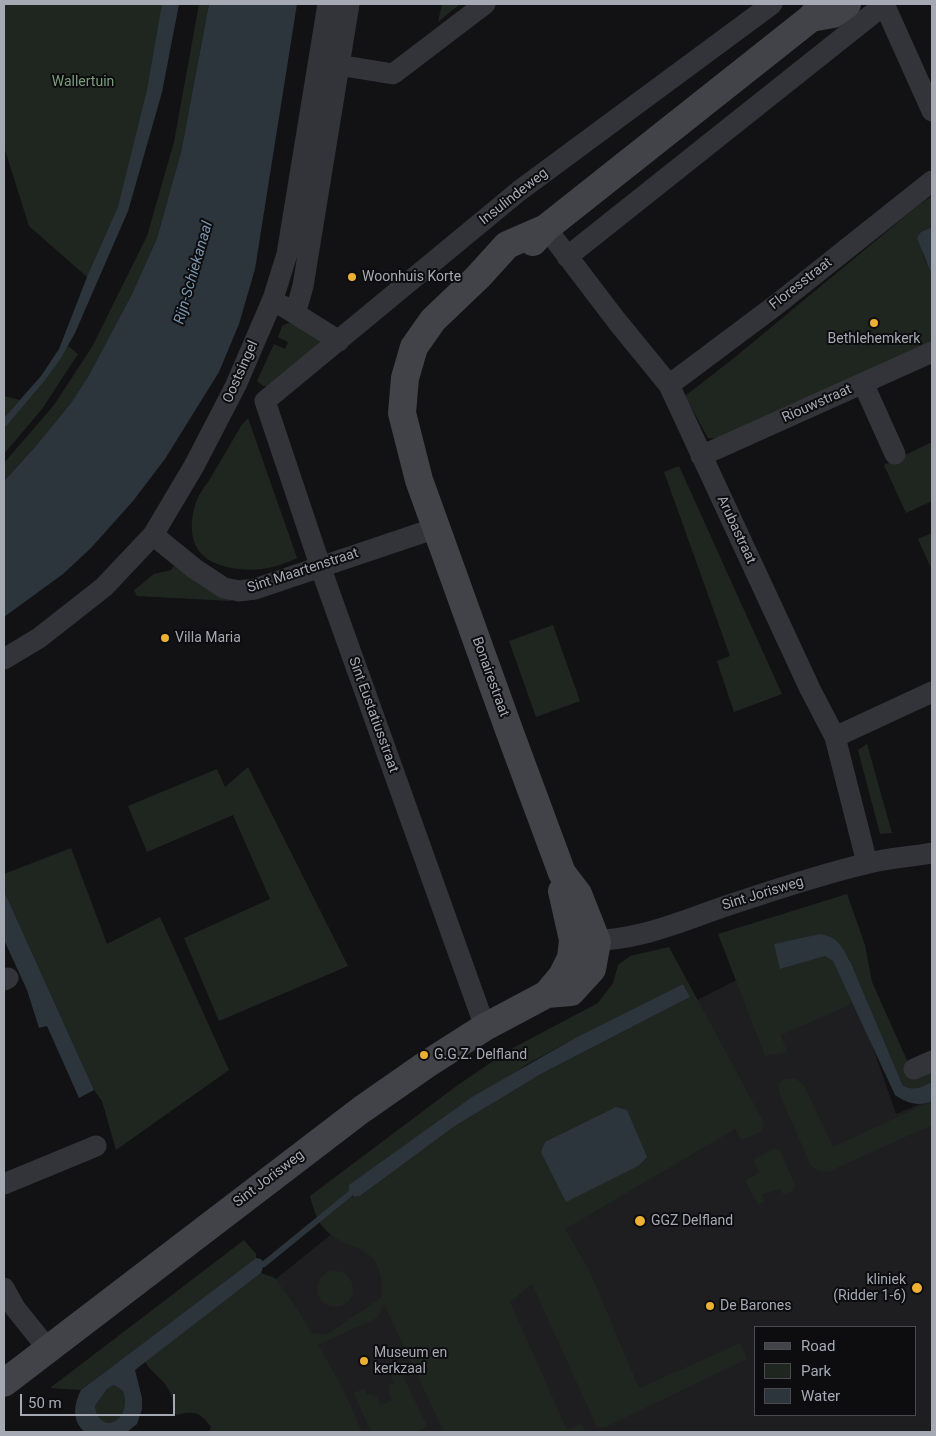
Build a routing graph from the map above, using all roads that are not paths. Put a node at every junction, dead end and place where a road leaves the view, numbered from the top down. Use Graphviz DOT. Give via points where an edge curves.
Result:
graph roads {
  1 [pos="328,4"];
  2 [pos="349,4"];
  3 [pos="485,4"];
  4 [pos="772,4"];
  5 [pos="848,4"];
  6 [pos="884,4"];
  7 [pos="816,11"];
  8 [pos="318,62"];
  9 [pos="339,66"];
  10 [pos="932,110"];
  11 [pos="932,181"];
  12 [pos="546,228"];
  13 [pos="567,257"];
  14 [pos="272,299"];
  15 [pos="295,314"];
  16 [pos="339,341"];
  17 [pos="932,352"];
  18 [pos="863,383"];
  19 [pos="236,385"];
  20 [pos="668,385"];
  21 [pos="265,401"];
  22 [pos="895,454"];
  23 [pos="701,456"];
  24 [pos="436,528"];
  25 [pos="153,536"];
  26 [pos="320,566"];
  27 [pos="4,659"];
  28 [pos="932,692"];
  29 [pos="836,737"];
  30 [pos="932,854"];
  31 [pos="867,863"];
  32 [pos="585,941"];
  33 [pos="484,1027"];
  34 [pos="96,1146"];
  35 [pos="4,1184"];
  36 [pos="4,1288"];
  37 [pos="48,1349"];
  38 [pos="4,1383"];
  1 -- 8 [label="street, Oostsingel"];
  2 -- 9 [label="street"];
  3 -- 9 [label="street" via="393,74"];
  4 -- 16 [label="street, Insulindeweg" via="519,191"];
  5 -- 7 [label="main road" via="833,14"];
  6 -- 10 [label="street"];
  6 -- 13 [label="street"];
  7 -- 12 [label="main road"];
  8 -- 9 [label="street"];
  8 -- 14 [label="street, Oostsingel" via="287,254"];
  9 -- 15 [label="street" via="303,286"];
  11 -- 20 [label="street, Floresstraat"];
  12 -- 13 [label="street, Arubastraat"];
  12 -- 24 [label="main road, Bonairestraat" via="517,261 478,277 432,320 414,346 405,378 402,413 419,480"];
  13 -- 20 [label="street, Arubastraat"];
  14 -- 15 [label="street"];
  14 -- 19 [label="street, Oostsingel"];
  15 -- 16 [label="street"];
  16 -- 21 [label="street, Insulindeweg"];
  17 -- 18 [label="street, Riouwstraat"];
  18 -- 22 [label="street"];
  18 -- 23 [label="street, Riouwstraat"];
  19 -- 21 [label="street"];
  19 -- 25 [label="street, Oostsingel"];
  20 -- 23 [label="street, Arubastraat"];
  21 -- 26 [label="street, Sint Eustatiusstraat"];
  23 -- 29 [label="street, Arubastraat" via="810,689"];
  24 -- 26 [label="street, Sint Maartenstraat"];
  24 -- 32 [label="main road, Bonairestraat" via="562,873 578,894"];
  25 -- 26 [label="street, Sint Maartenstraat" via="224,588 239,591 255,590"];
  25 -- 27 [label="street, Oostsingel" via="104,587 39,638"];
  26 -- 33 [label="street, Sint Eustatiusstraat"];
  28 -- 29 [label="street"];
  29 -- 31 [label="street, Arubastraat"];
  30 -- 31 [label="street, Sint Jorisweg"];
  31 -- 32 [label="street, Sint Jorisweg" via="626,938"];
  32 -- 33 [label="main road, Sint Jorisweg" via="592,969 571,992 548,994"];
  33 -- 37 [label="main road, Sint Jorisweg" via="361,1110"];
  34 -- 35 [label="street"];
  36 -- 37 [label="street" via="15,1308"];
  37 -- 38 [label="main road, Sint Jorisweg"];
}
